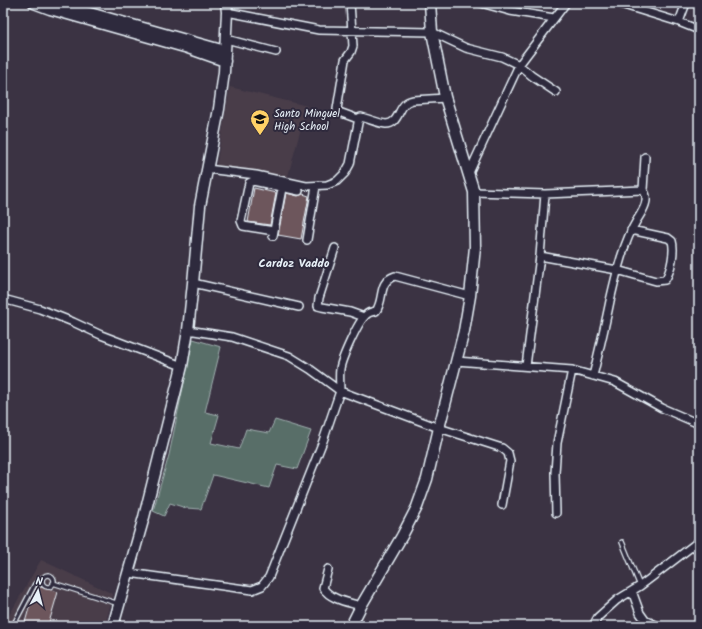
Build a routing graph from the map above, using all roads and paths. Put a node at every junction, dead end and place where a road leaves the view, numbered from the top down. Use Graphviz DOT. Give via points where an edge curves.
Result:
graph roads {
  1 [pos="34,3"];
  2 [pos="54,3"];
  3 [pos="350,3"];
  4 [pos="430,3"];
  5 [pos="481,3"];
  6 [pos="512,3"];
  7 [pos="566,3"];
  8 [pos="617,3"];
  9 [pos="686,3"];
  10 [pos="227,8"];
  11 [pos="510,11"];
  12 [pos="554,18"];
  13 [pos="679,22"];
  14 [pos="351,30"];
  15 [pos="699,30"];
  16 [pos="432,32"];
  17 [pos="226,40"];
  18 [pos="276,52"];
  19 [pos="225,56"];
  20 [pos="519,65"];
  21 [pos="556,92"];
  22 [pos="446,98"];
  23 [pos="358,119"];
  24 [pos="645,157"];
  25 [pos="207,169"];
  26 [pos="468,175"];
  27 [pos="282,184"];
  28 [pos="316,186"];
  29 [pos="643,190"];
  30 [pos="299,191"];
  31 [pos="474,192"];
  32 [pos="545,194"];
  33 [pos="631,230"];
  34 [pos="307,240"];
  35 [pos="335,248"];
  36 [pos="540,256"];
  37 [pos="617,270"];
  38 [pos="193,283"];
  39 [pos="470,296"];
  40 [pos="3,299"];
  41 [pos="299,307"];
  42 [pos="364,317"];
  43 [pos="188,330"];
  44 [pos="456,361"];
  45 [pos="182,366"];
  46 [pos="526,366"];
  47 [pos="572,370"];
  48 [pos="594,376"];
  49 [pos="340,391"];
  50 [pos="698,421"];
  51 [pos="439,428"];
  52 [pos="502,506"];
  53 [pos="556,513"];
  54 [pos="699,541"];
  55 [pos="622,542"];
  56 [pos="328,569"];
  57 [pos="129,573"];
  58 [pos="42,578"];
  59 [pos="54,583"];
  60 [pos="640,586"];
  61 [pos="632,591"];
  62 [pos="120,605"];
  63 [pos="361,606"];
  64 [pos="13,626"];
  65 [pos="113,626"];
  66 [pos="351,626"];
  67 [pos="592,626"];
  68 [pos="658,626"];
  1 -- 19 [label="street" via="188,48"];
  2 -- 19 [label="street"];
  3 -- 14 [label="street"];
  4 -- 16 [label="street"];
  5 -- 11 [label="street"];
  6 -- 11 [label="street"];
  7 -- 12 [label="street"];
  8 -- 13 [label="street"];
  9 -- 13 [label="street"];
  10 -- 14 [label="street" via="319,30"];
  10 -- 17 [label="street"];
  11 -- 12 [label="street"];
  12 -- 20 [label="street"];
  13 -- 15 [label="street"];
  14 -- 16 [label="street"];
  14 -- 23 [label="street" via="353,46 345,60 337,109"];
  16 -- 20 [label="street" via="466,48 502,57"];
  16 -- 22 [label="street"];
  17 -- 18 [label="street"];
  17 -- 19 [label="street"];
  19 -- 25 [label="street" via="219,109"];
  20 -- 21 [label="street"];
  20 -- 26 [label="street"];
  22 -- 23 [label="street" via="408,101 392,123 360,117"];
  22 -- 26 [label="street"];
  23 -- 28 [label="street" via="350,164 345,173 336,181"];
  24 -- 29 [label="street"];
  25 -- 27 [label="street" via="256,175"];
  25 -- 38 [label="street" via="200,206"];
  26 -- 31 [label="street"];
  27 -- 27 [label="street" via="274,234 243,226 241,221 249,183 253,181"];
  27 -- 28 [label="street"];
  27 -- 30 [label="street"];
  28 -- 34 [label="street"];
  29 -- 32 [label="street"];
  29 -- 33 [label="street" via="646,200 644,209"];
  31 -- 32 [label="street"];
  31 -- 39 [label="street" via="475,248"];
  32 -- 36 [label="street"];
  33 -- 37 [label="street"];
  33 -- 37 [label="street" via="672,241 674,250 668,275 665,280 656,281"];
  35 -- 42 [label="street" via="318,306"];
  36 -- 37 [label="street"];
  36 -- 46 [label="street"];
  37 -- 48 [label="street"];
  38 -- 41 [label="street"];
  38 -- 43 [label="street"];
  39 -- 42 [label="street" via="395,276 385,282 376,311"];
  39 -- 44 [label="street"];
  40 -- 45 [label="street" via="40,309"];
  42 -- 49 [label="street" via="344,355 340,368"];
  43 -- 45 [label="street"];
  43 -- 49 [label="street" via="232,337 289,356"];
  44 -- 46 [label="street"];
  44 -- 51 [label="street"];
  45 -- 57 [label="street"];
  46 -- 47 [label="street"];
  47 -- 48 [label="street"];
  47 -- 53 [label="street" via="557,443"];
  48 -- 50 [label="street" via="615,382 662,408"];
  49 -- 51 [label="street"];
  49 -- 57 [label="street" via="269,577 262,586 252,590"];
  51 -- 52 [label="street" via="502,448 508,453 510,461"];
  51 -- 63 [label="street" via="428,479 417,507"];
  54 -- 60 [label="street"];
  55 -- 60 [label="lane"];
  56 -- 63 [label="street" via="323,588 326,593 331,597"];
  57 -- 62 [label="street"];
  58 -- 59 [label="lane" via="49,575 54,579"];
  58 -- 59 [label="lane" via="42,584 45,586"];
  58 -- 64 [label="lane" via="35,584"];
  59 -- 62 [label="lane"];
  60 -- 61 [label="street"];
  61 -- 67 [label="street" via="617,600"];
  61 -- 68 [label="street" via="645,620"];
  62 -- 65 [label="street"];
  63 -- 66 [label="street"];
}
